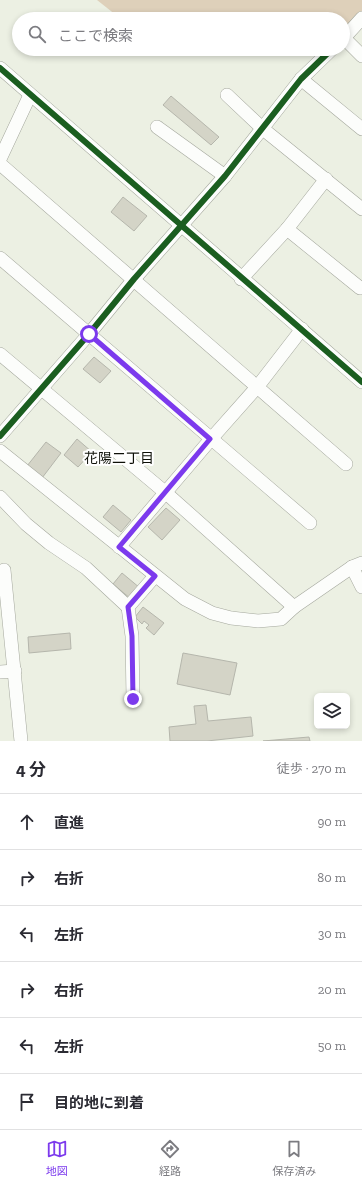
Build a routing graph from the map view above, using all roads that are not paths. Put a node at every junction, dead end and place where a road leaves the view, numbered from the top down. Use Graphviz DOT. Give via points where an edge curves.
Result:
graph roads {
  1 [pos="362,18"];
  2 [pos="350,31"];
  3 [pos="350,44"];
  4 [pos="325,56"];
  5 [pos="362,56"];
  6 [pos="0,68"];
  7 [pos="301,79"];
  8 [pos="30,95"];
  9 [pos="227,95"];
  10 [pos="157,127"];
  11 [pos="263,129"];
  12 [pos="362,129"];
  13 [pos="0,159"];
  14 [pos="0,164"];
  15 [pos="225,176"];
  16 [pos="326,179"];
  17 [pos="362,209"];
  18 [pos="181,226"];
  19 [pos="286,229"];
  20 [pos="0,258"];
  21 [pos="134,279"];
  22 [pos="241,279"];
  23 [pos="360,288"];
  24 [pos="302,329"];
  25 [pos="89,334"];
  26 [pos="0,354"];
  27 [pos="362,382"];
  28 [pos="258,386"];
  29 [pos="40,388"];
  30 [pos="0,436"];
  31 [pos="210,439"];
  32 [pos="0,451"];
  33 [pos="346,464"];
  34 [pos="166,493"];
  35 [pos="0,497"];
  36 [pos="310,523"];
  37 [pos="119,547"];
  38 [pos="357,565"];
  39 [pos="4,570"];
  40 [pos="155,576"];
  41 [pos="362,587"];
  42 [pos="128,607"];
  43 [pos="294,607"];
  44 [pos="15,671"];
  45 [pos="0,672"];
  46 [pos="133,699"];
  47 [pos="21,741"];
  1 -- 2 [label="street"];
  3 -- 5 [label="street"];
  4 -- 7 [label="street"];
  6 -- 8 [label="street"];
  7 -- 11 [label="street"];
  7 -- 12 [label="street"];
  8 -- 13 [label="street"];
  8 -- 18 [label="street"];
  9 -- 11 [label="street"];
  10 -- 15 [label="street"];
  11 -- 15 [label="street"];
  11 -- 16 [label="street"];
  14 -- 21 [label="street"];
  15 -- 18 [label="street"];
  16 -- 17 [label="street"];
  16 -- 19 [label="street"];
  18 -- 21 [label="street"];
  18 -- 22 [label="street"];
  19 -- 22 [label="street"];
  19 -- 23 [label="street"];
  20 -- 25 [label="street"];
  21 -- 25 [label="street"];
  21 -- 28 [label="street"];
  22 -- 24 [label="street"];
  24 -- 27 [label="street"];
  24 -- 28 [label="street"];
  25 -- 29 [label="street"];
  25 -- 31 [label="street"];
  26 -- 29 [label="street"];
  28 -- 31 [label="street"];
  28 -- 33 [label="street"];
  29 -- 30 [label="street"];
  29 -- 34 [label="street"];
  31 -- 34 [label="street"];
  31 -- 36 [label="street"];
  32 -- 37 [label="street"];
  34 -- 37 [label="street"];
  34 -- 43 [label="street"];
  35 -- 42 [label="street" via="26,524 86,568"];
  37 -- 40 [label="street"];
  38 -- 41 [label="street"];
  38 -- 43 [label="street"];
  39 -- 44 [label="street"];
  40 -- 42 [label="street"];
  40 -- 43 [label="street" via="197,607 231,618 258,621 281,619"];
  42 -- 46 [label="street" via="132,636"];
  44 -- 45 [label="street"];
  44 -- 47 [label="street"];
}
